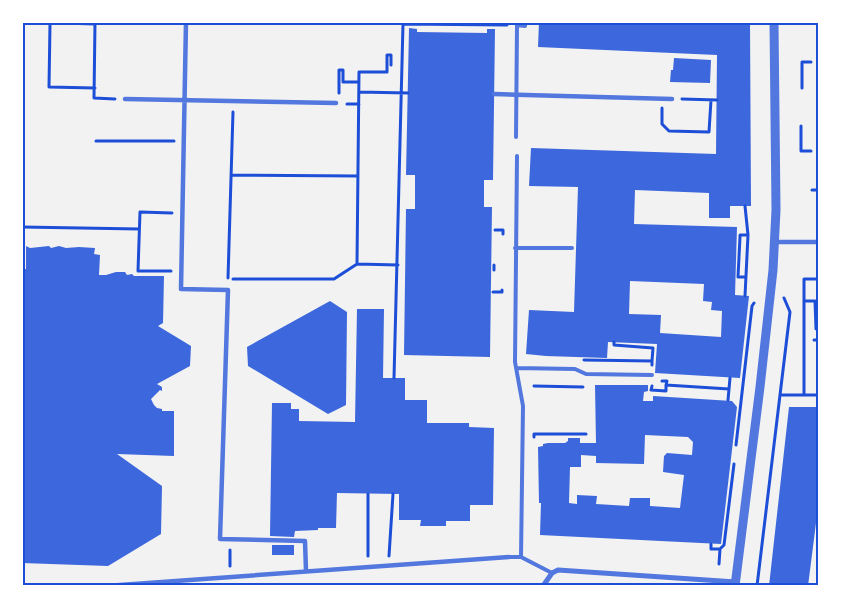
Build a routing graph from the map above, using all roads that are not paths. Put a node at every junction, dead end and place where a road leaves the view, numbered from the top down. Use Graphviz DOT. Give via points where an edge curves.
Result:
graph roads {
  1 [pos="186,22"];
  2 [pos="525,22"];
  3 [pos="774,22"];
  4 [pos="494,94"];
  5 [pos="516,95"];
  6 [pos="124,99"];
  7 [pos="672,99"];
  8 [pos="185,101"];
  9 [pos="336,104"];
  10 [pos="516,137"];
  11 [pos="518,156"];
  12 [pos="774,242"];
  13 [pos="818,242"];
  14 [pos="515,248"];
  15 [pos="572,248"];
  16 [pos="516,368"];
  17 [pos="652,375"];
  18 [pos="509,557"];
  19 [pos="521,558"];
  20 [pos="306,571"];
  21 [pos="552,573"];
  22 [pos="736,584"];
  23 [pos="106,586"];
  24 [pos="543,586"];
  1 -- 8 [label="street"];
  2 -- 5 [label="lane" via="525,26 517,26"];
  3 -- 12 [label="street"];
  4 -- 5 [label="street"];
  5 -- 7 [label="street"];
  5 -- 10 [label="lane"];
  6 -- 8 [label="street"];
  8 -- 9 [label="street"];
  8 -- 20 [label="street" via="182,289 228,290 220,540 305,541"];
  11 -- 14 [label="lane"];
  12 -- 13 [label="street"];
  12 -- 22 [label="street"];
  14 -- 15 [label="lane"];
  14 -- 16 [label="lane"];
  16 -- 17 [label="lane"];
  16 -- 19 [label="lane" via="523,406"];
  18 -- 19 [label="lane"];
  18 -- 20 [label="street"];
  19 -- 21 [label="lane"];
  20 -- 23 [label="street"];
  21 -- 22 [label="street" via="560,570"];
  21 -- 24 [label="street"];
}
